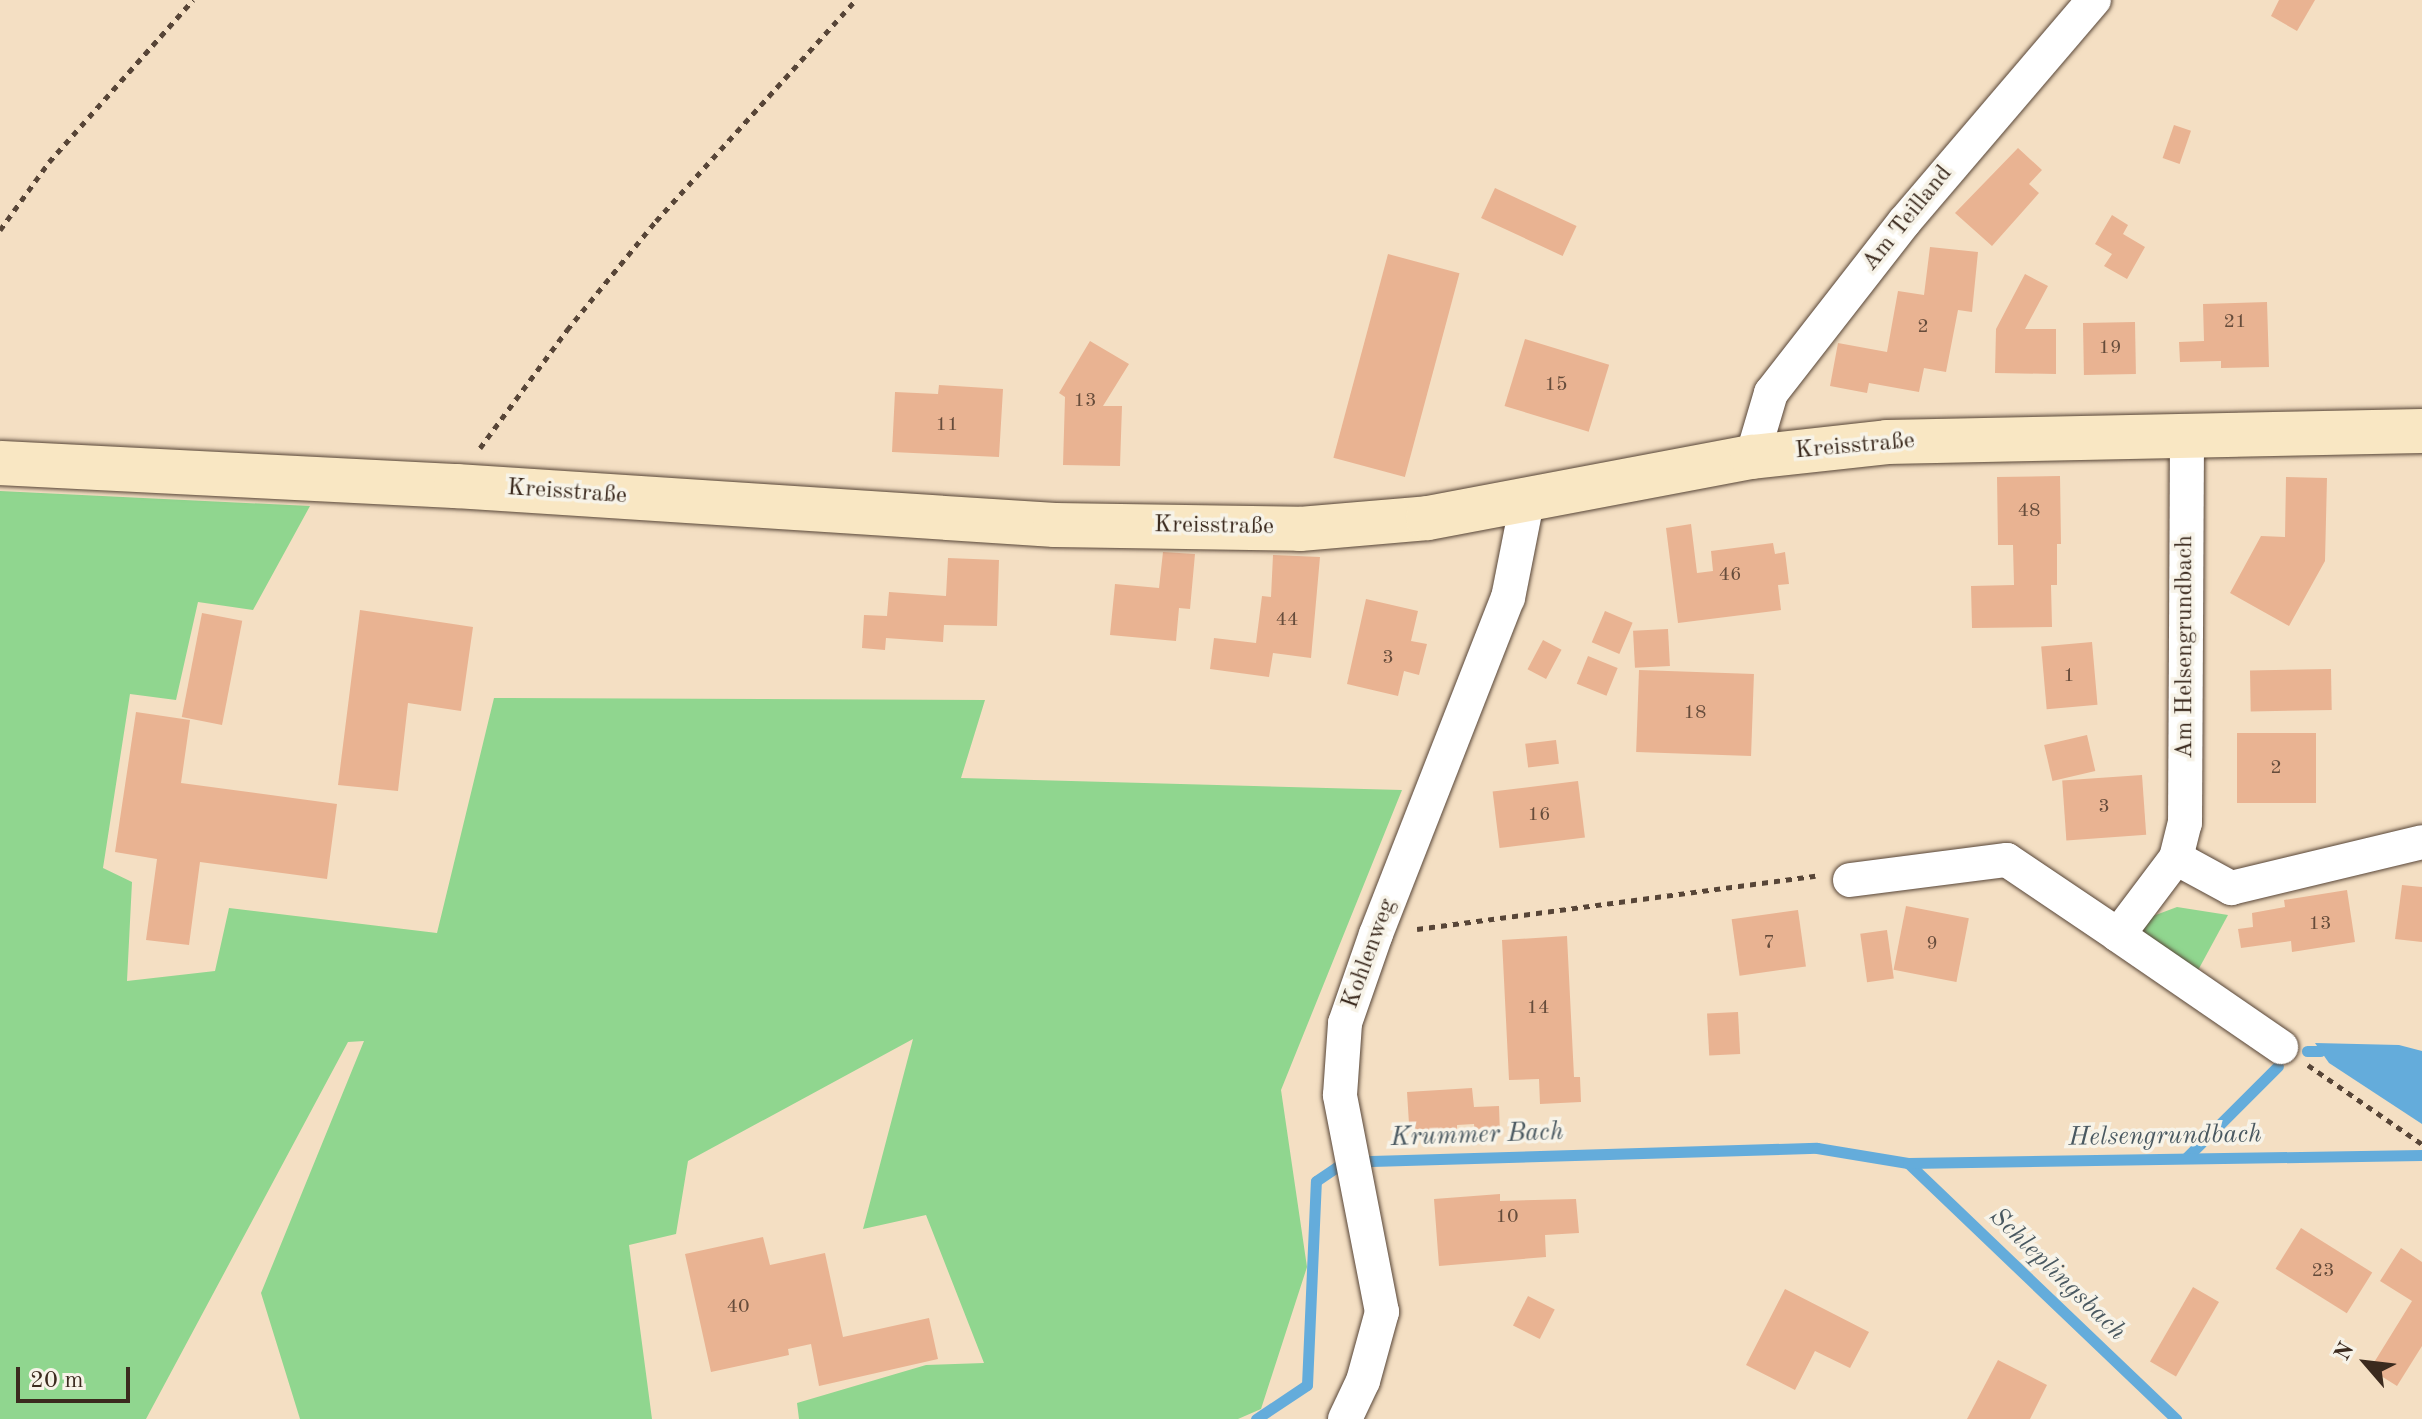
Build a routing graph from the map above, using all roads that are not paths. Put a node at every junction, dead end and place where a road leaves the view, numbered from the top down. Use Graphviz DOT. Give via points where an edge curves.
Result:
graph roads {
  1 [pos="2094,0"];
  2 [pos="2422,431"];
  3 [pos="2187,436"];
  4 [pos="1752,457"];
  5 [pos="0,463"];
  6 [pos="1527,502"];
  7 [pos="2422,842"];
  8 [pos="2176,858"];
  9 [pos="1850,880"];
  10 [pos="2118,935"];
  11 [pos="2281,1047"];
  12 [pos="1345,1419"];
  1 -- 4 [label="street, Am Teilland" via="1905,221 1771,393"];
  2 -- 3 [label="street, Kreisstraße"];
  3 -- 4 [label="street, Kreisstraße" via="1887,442"];
  3 -- 8 [label="street, Am Helsengrundbach" via="2185,823"];
  4 -- 6 [label="street, Kreisstraße"];
  5 -- 6 [label="street, Kreisstraße" via="1055,525 1300,529 1428,518"];
  6 -- 12 [label="street, Kohlenweg" via="1508,598 1345,1023 1340,1095 1382,1312 1363,1381"];
  7 -- 8 [label="street" via="2231,888"];
  8 -- 10 [label="street, Am Helsengrundbach"];
  9 -- 10 [label="street" via="2007,860"];
  10 -- 11 [label="street"];
}
